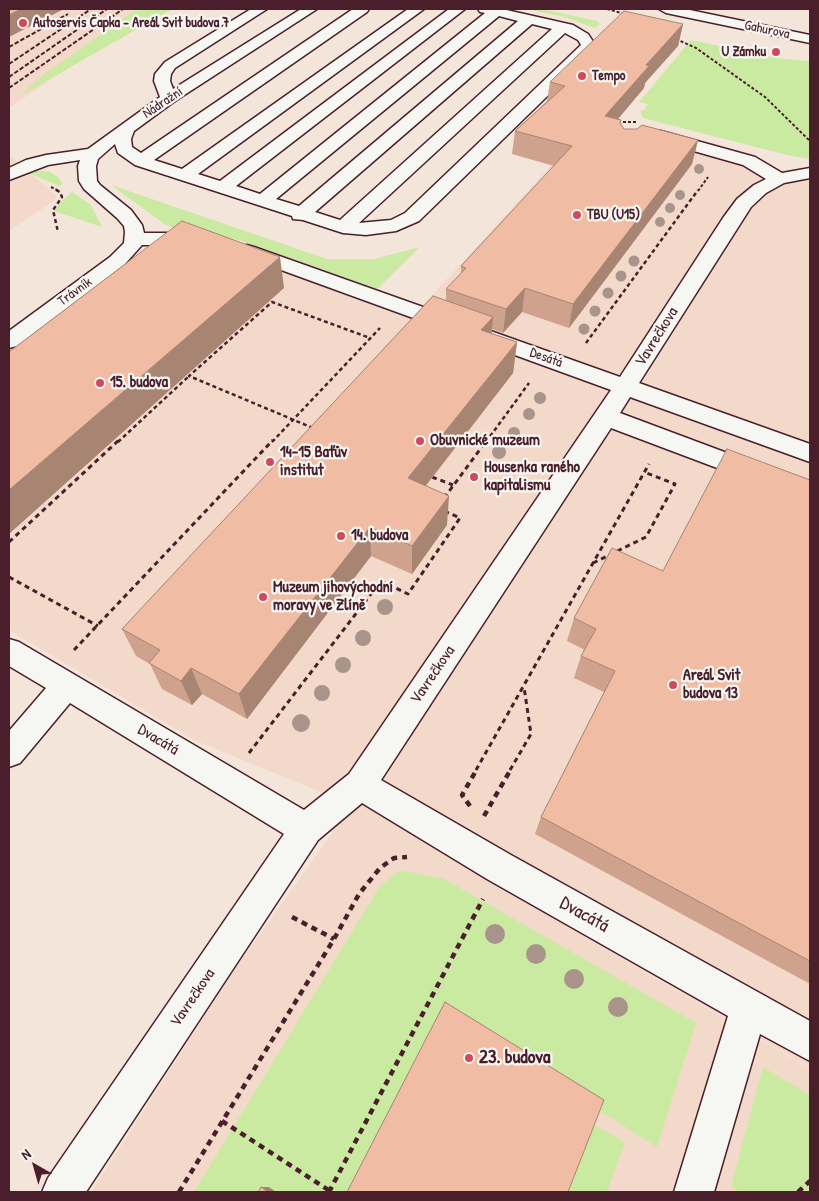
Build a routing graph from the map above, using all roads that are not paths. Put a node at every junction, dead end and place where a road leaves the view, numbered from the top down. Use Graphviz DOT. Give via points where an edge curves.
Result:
graph roads {
  1 [pos="260,9"];
  2 [pos="310,9"];
  3 [pos="362,9"];
  4 [pos="417,9"];
  5 [pos="458,9"];
  6 [pos="666,9"];
  7 [pos="491,10"];
  8 [pos="529,19"];
  9 [pos="563,26"];
  10 [pos="810,39"];
  11 [pos="168,98"];
  12 [pos="127,127"];
  13 [pos="645,136"];
  14 [pos="94,153"];
  15 [pos="141,161"];
  16 [pos="12,173"];
  17 [pos="810,173"];
  18 [pos="186,176"];
  19 [pos="779,179"];
  20 [pos="222,188"];
  21 [pos="262,201"];
  22 [pos="300,214"];
  23 [pos="343,227"];
  24 [pos="135,239"];
  25 [pos="9,340"];
  26 [pos="625,387"];
  27 [pos="606,417"];
  28 [pos="810,453"];
  29 [pos="810,494"];
  30 [pos="9,651"];
  31 [pos="66,686"];
  32 [pos="9,753"];
  33 [pos="360,785"];
  34 [pos="306,829"];
  35 [pos="749,1008"];
  36 [pos="810,1042"];
  37 [pos="62,1192"];
  38 [pos="694,1192"];
  1 -- 11 [label="street" via="170,65 162,81"];
  2 -- 11 [label="street, Nádražní"];
  3 -- 15 [label="street"];
  4 -- 18 [label="street"];
  5 -- 20 [label="street"];
  6 -- 10 [label="street, Gahurova"];
  7 -- 8 [label="street"];
  7 -- 21 [label="street"];
  8 -- 9 [label="street"];
  8 -- 22 [label="street"];
  9 -- 23 [label="street"];
  9 -- 23 [label="street" via="586,39 588,48 412,217 389,227 366,230"];
  11 -- 12 [label="street, Nádražní"];
  12 -- 14 [label="street, Nádražní"];
  12 -- 15 [label="street" via="122,139 124,150"];
  13 -- 19 [label="street" via="659,136 749,161"];
  14 -- 16 [label="street" via="46,160"];
  14 -- 24 [label="street" via="87,166 88,181 133,225"];
  15 -- 18 [label="street"];
  17 -- 19 [label="street, Vavrečkova"];
  18 -- 20 [label="street"];
  19 -- 26 [label="street, Vavrečkova" via="744,203"];
  20 -- 21 [label="street"];
  21 -- 22 [label="street"];
  22 -- 23 [label="street"];
  24 -- 25 [label="street, Trávník" via="117,261"];
  24 -- 26 [label="street, Desátá" via="188,238 222,243"];
  26 -- 27 [label="street, Vavrečkova"];
  26 -- 28 [label="street, Desátá"];
  27 -- 29 [label="street"];
  27 -- 33 [label="street, Vavrečkova"];
  30 -- 31 [label="street, Dvacátá"];
  31 -- 32 [label="street"];
  31 -- 34 [label="street, Dvacátá"];
  33 -- 34 [label="street, Vavrečkova"];
  33 -- 35 [label="street, Dvacátá"];
  34 -- 37 [label="street, Vavrečkova"];
  35 -- 36 [label="street, Dvacátá"];
  35 -- 38 [label="street"];
}
